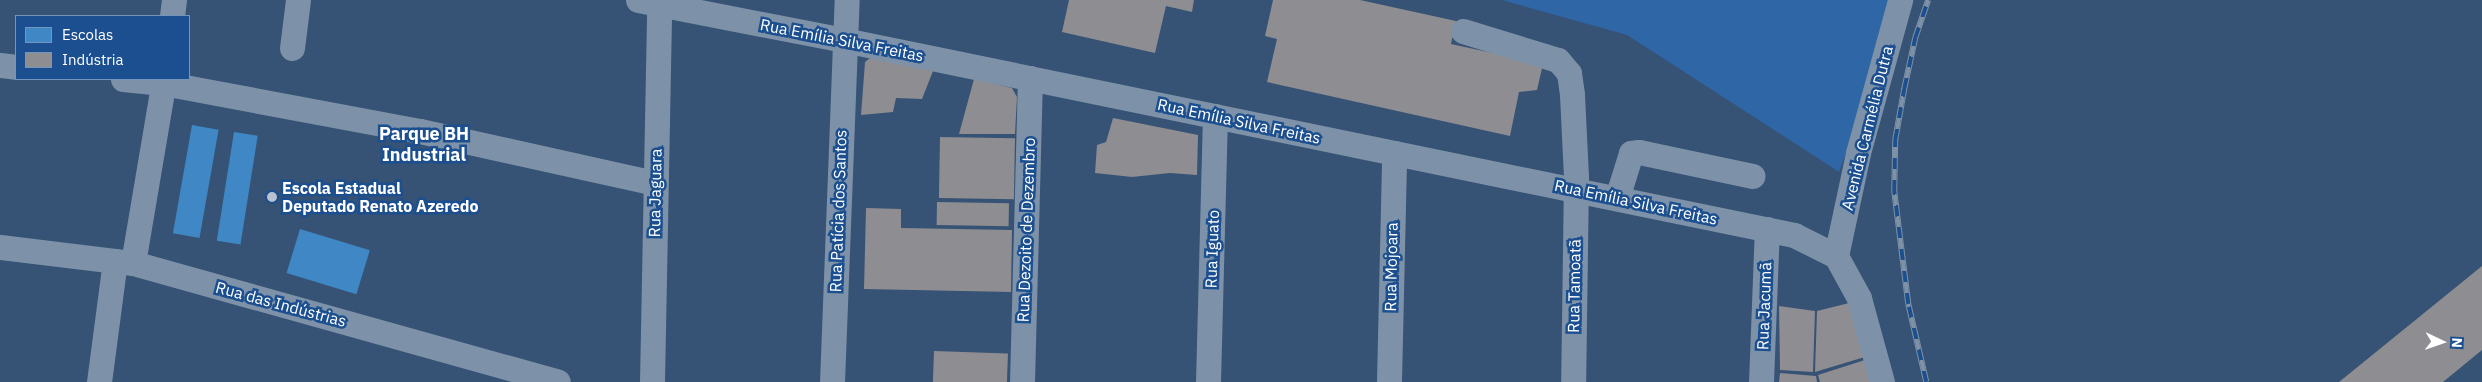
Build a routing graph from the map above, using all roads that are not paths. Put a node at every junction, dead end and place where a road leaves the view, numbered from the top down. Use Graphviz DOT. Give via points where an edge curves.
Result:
graph roads {
  1 [pos="174,0"];
  2 [pos="298,0"];
  3 [pos="847,0"];
  4 [pos="1900,0"];
  5 [pos="648,2"];
  6 [pos="172,15"];
  7 [pos="1463,31"];
  8 [pos="844,40"];
  9 [pos="292,48"];
  10 [pos="0,65"];
  11 [pos="15,67"];
  12 [pos="1030,78"];
  13 [pos="143,80"];
  14 [pos="163,81"];
  15 [pos="1216,116"];
  16 [pos="1394,153"];
  17 [pos="1753,176"];
  18 [pos="655,183"];
  19 [pos="1576,190"];
  20 [pos="1617,198"];
  21 [pos="1767,229"];
  22 [pos="0,247"];
  23 [pos="1836,256"];
  24 [pos="124,262"];
  25 [pos="100,382"];
  26 [pos="558,382"];
  27 [pos="652,382"];
  28 [pos="832,382"];
  29 [pos="1022,382"];
  30 [pos="1208,382"];
  31 [pos="1388,382"];
  32 [pos="1573,382"];
  33 [pos="1761,382"];
  34 [pos="1882,382"];
  1 -- 6 [label="street"];
  2 -- 9 [label="street"];
  3 -- 8 [label="street, Rua Patícia dos Santos"];
  4 -- 23 [label="street, Avenida Carmélia Dutra" via="1858,153"];
  5 -- 8 [label="street, Rua Emília Silva Freitas"];
  5 -- 18 [label="street, Rua Jaguara"];
  7 -- 19 [label="street, Rua Tamoatã" via="1558,60 1569,73"];
  8 -- 12 [label="street, Rua Emília Silva Freitas"];
  8 -- 28 [label="street, Rua Patícia dos Santos"];
  10 -- 11 [label="street"];
  12 -- 15 [label="street, Rua Emília Silva Freitas"];
  12 -- 29 [label="street, Rua Dezoito de Dezembro"];
  13 -- 14 [label="street"];
  14 -- 18 [label="street"];
  14 -- 24 [label="street"];
  15 -- 16 [label="street, Rua Emília Silva Freitas"];
  15 -- 30 [label="street, Rua Iguato"];
  16 -- 19 [label="street, Rua Emília Silva Freitas"];
  16 -- 31 [label="street, Rua Mojoara"];
  17 -- 20 [label="street" via="1631,153"];
  18 -- 27 [label="street, Rua Jaguara"];
  19 -- 20 [label="street, Rua Emília Silva Freitas"];
  19 -- 32 [label="street, Rua Tamoatã"];
  20 -- 21 [label="street, Rua Emília Silva Freitas"];
  21 -- 23 [label="street, Rua Emília Silva Freitas" via="1794,235"];
  21 -- 33 [label="street, Rua Jacumã"];
  22 -- 24 [label="street, Rua das Indústrias"];
  23 -- 34 [label="street" via="1859,298"];
  24 -- 25 [label="street"];
  24 -- 26 [label="street, Rua das Indústrias"];
}
